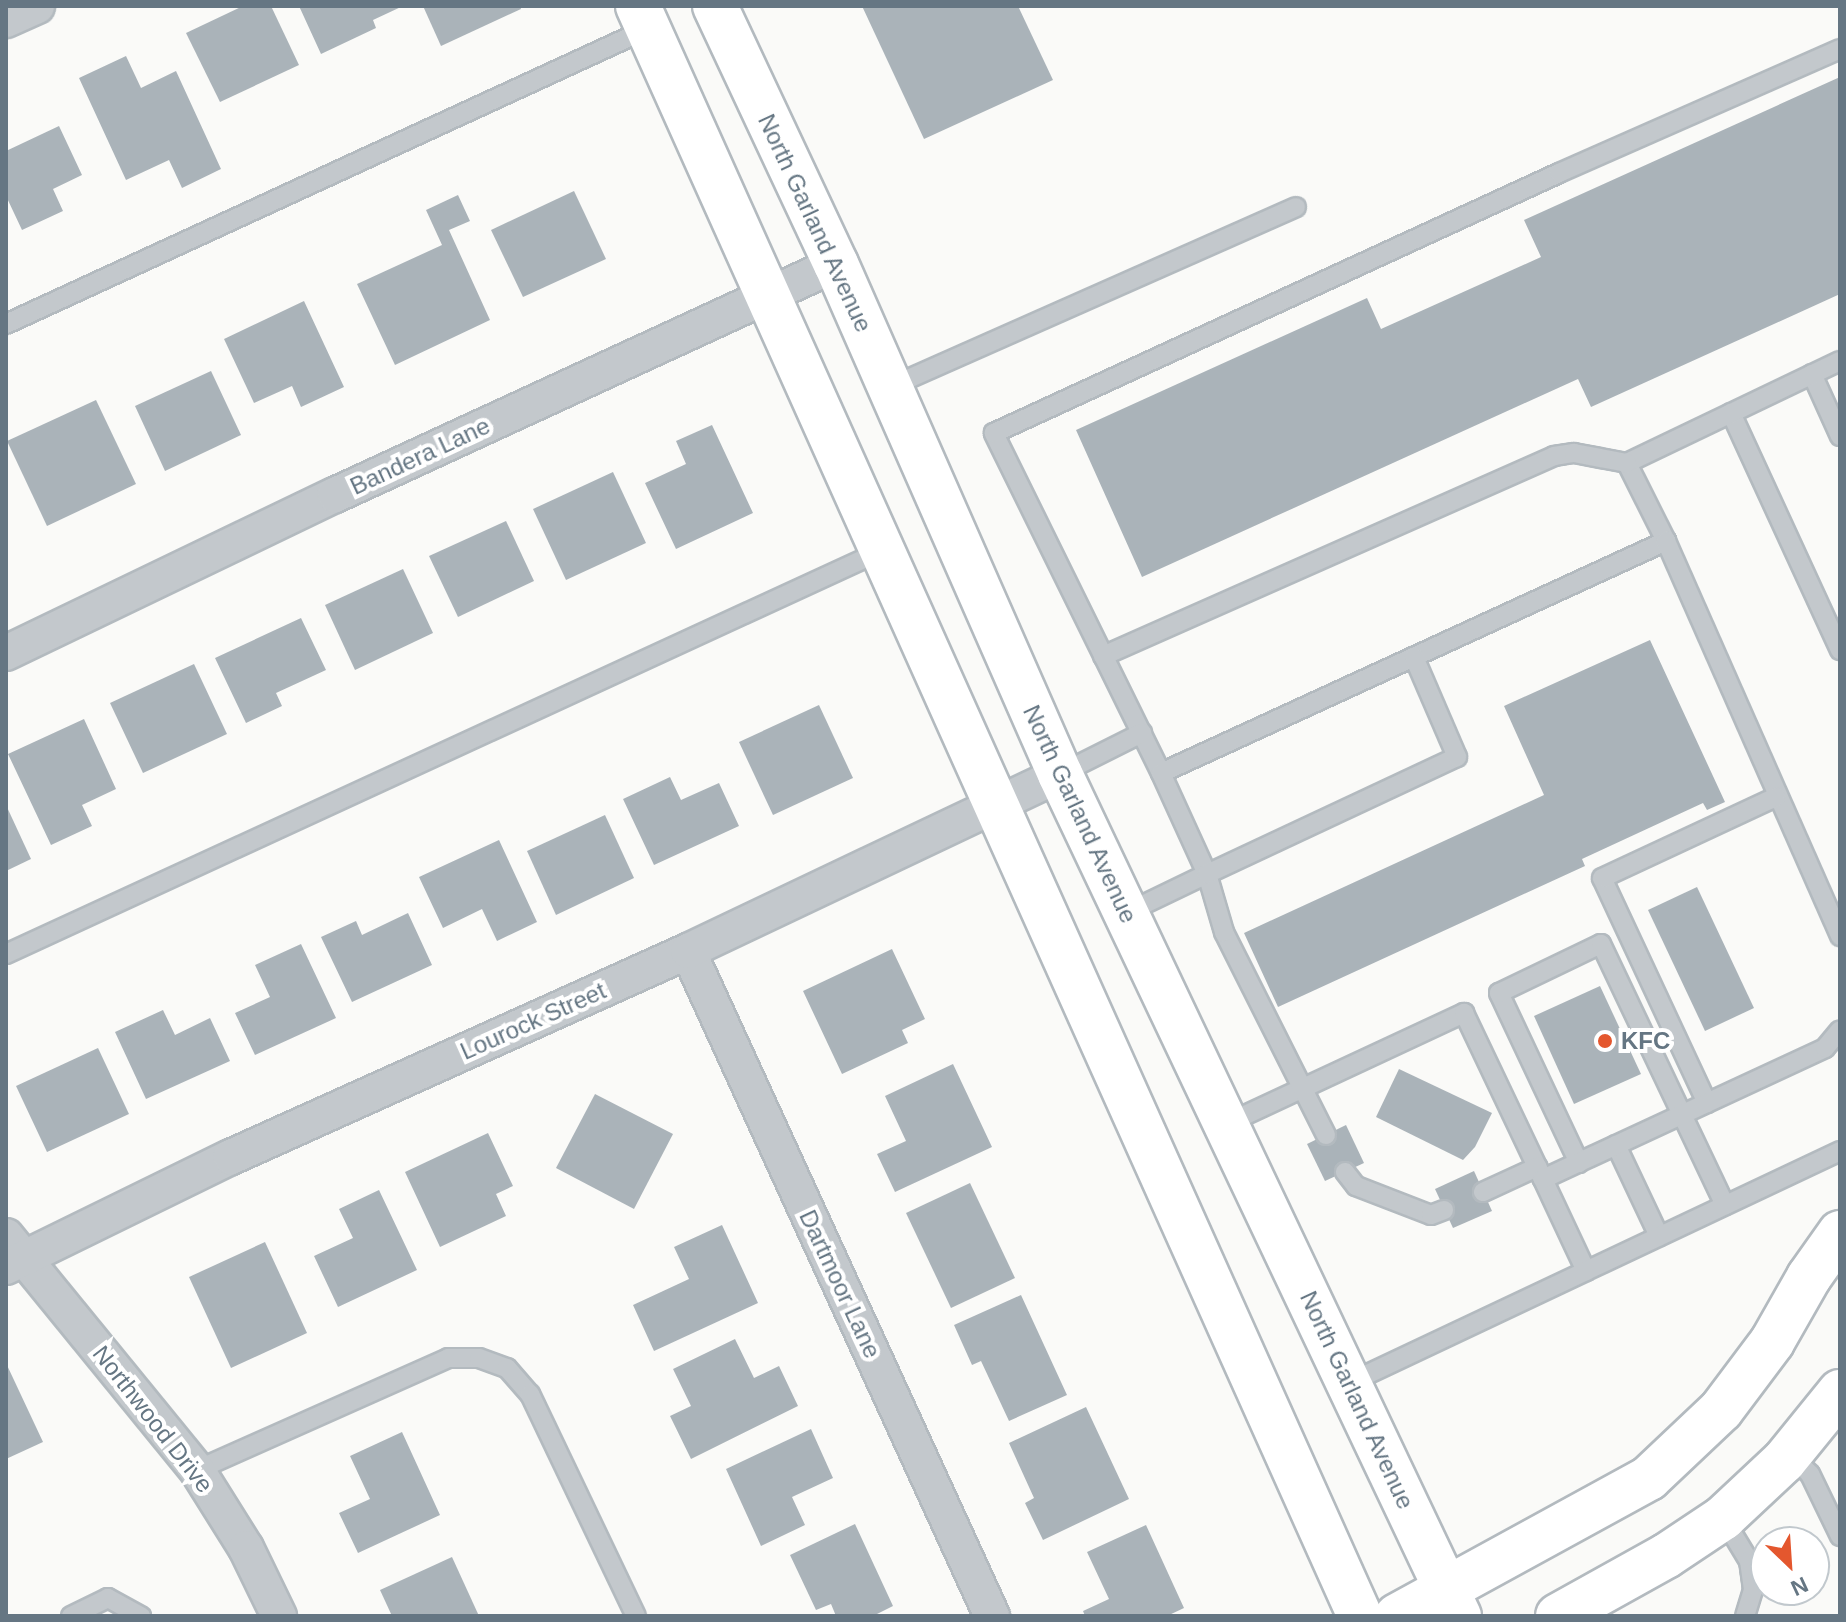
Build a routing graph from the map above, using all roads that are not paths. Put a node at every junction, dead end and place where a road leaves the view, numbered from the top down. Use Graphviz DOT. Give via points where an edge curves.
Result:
graph roads {
  1 [pos="37,6"];
  2 [pos="715,6"];
  3 [pos="644,17"];
  4 [pos="6,20"];
  5 [pos="1840,49"];
  6 [pos="1296,207"];
  7 [pos="836,264"];
  8 [pos="768,295"];
  9 [pos="6,324"];
  10 [pos="1840,361"];
  11 [pos="1812,374"];
  12 [pos="890,387"];
  13 [pos="1731,413"];
  14 [pos="1840,436"];
  15 [pos="1627,463"];
  16 [pos="1666,541"];
  17 [pos="884,549"];
  18 [pos="1840,650"];
  19 [pos="6,653"];
  20 [pos="1103,656"];
  21 [pos="1414,657"];
  22 [pos="1142,733"];
  23 [pos="1161,773"];
  24 [pos="1060,774"];
  25 [pos="1776,797"];
  26 [pos="994,805"];
  27 [pos="1207,874"];
  28 [pos="1126,913"];
  29 [pos="1840,936"];
  30 [pos="688,951"];
  31 [pos="6,954"];
  32 [pos="1840,1030"];
  33 [pos="1302,1088"];
  34 [pos="1707,1103"];
  35 [pos="1682,1114"];
  36 [pos="1226,1124"];
  37 [pos="1326,1135"];
  38 [pos="1616,1145"];
  39 [pos="1840,1151"];
  40 [pos="1579,1163"];
  41 [pos="1345,1172"];
  42 [pos="1540,1173"];
  43 [pos="1483,1192"];
  44 [pos="1725,1205"];
  45 [pos="1444,1210"];
  46 [pos="1840,1233"];
  47 [pos="1659,1236"];
  48 [pos="13,1254"];
  49 [pos="1586,1271"];
  50 [pos="1349,1383"];
  51 [pos="1840,1392"];
  52 [pos="1790,1454"];
  53 [pos="197,1470"];
  54 [pos="1723,1518"];
  55 [pos="1840,1536"];
  56 [pos="1453,1603"];
  57 [pos="1586,1609"];
  58 [pos="71,1616"];
  59 [pos="141,1616"];
  60 [pos="279,1616"];
  61 [pos="636,1616"];
  62 [pos="992,1616"];
  63 [pos="1360,1616"];
  64 [pos="1397,1616"];
  65 [pos="1745,1616"];
  1 -- 4 [label="street"];
  2 -- 7 [label="main road, North Garland Avenue"];
  3 -- 8 [label="main road"];
  3 -- 9 [label="lane"];
  5 -- 20 [label="lane" via="994,433"];
  6 -- 12 [label="lane"];
  7 -- 8 [label="street, Bandera Lane"];
  7 -- 12 [label="main road, North Garland Avenue"];
  8 -- 17 [label="main road"];
  8 -- 19 [label="street, Bandera Lane"];
  10 -- 11 [label="lane"];
  11 -- 13 [label="lane"];
  11 -- 14 [label="lane"];
  12 -- 24 [label="main road, North Garland Avenue"];
  13 -- 15 [label="lane"];
  13 -- 18 [label="lane"];
  15 -- 16 [label="lane"];
  15 -- 20 [label="lane" via="1574,453 1554,456"];
  16 -- 21 [label="lane"];
  16 -- 25 [label="lane"];
  17 -- 26 [label="main road"];
  17 -- 31 [label="lane"];
  20 -- 22 [label="lane"];
  21 -- 23 [label="lane"];
  21 -- 27 [label="lane" via="1457,757"];
  22 -- 23 [label="lane"];
  22 -- 24 [label="lane"];
  23 -- 27 [label="lane"];
  24 -- 26 [label="street, Lourock Street"];
  24 -- 28 [label="main road, North Garland Avenue"];
  25 -- 29 [label="lane"];
  25 -- 34 [label="lane" via="1602,878"];
  26 -- 30 [label="street, Lourock Street"];
  26 -- 63 [label="main road"];
  27 -- 28 [label="lane"];
  27 -- 33 [label="lane" via="1224,932"];
  28 -- 36 [label="main road, North Garland Avenue"];
  30 -- 48 [label="street, Lourock Street"];
  30 -- 62 [label="street, Dartmoor Lane"];
  32 -- 34 [label="lane" via="1825,1048"];
  33 -- 36 [label="lane"];
  33 -- 37 [label="lane"];
  33 -- 42 [label="lane" via="1464,1013"];
  34 -- 35 [label="lane"];
  35 -- 38 [label="lane"];
  35 -- 40 [label="lane" via="1601,944 1499,993"];
  35 -- 44 [label="lane"];
  36 -- 50 [label="main road, North Garland Avenue"];
  38 -- 40 [label="lane"];
  38 -- 47 [label="lane"];
  39 -- 44 [label="lane"];
  40 -- 42 [label="lane"];
  41 -- 45 [label="lane" via="1356,1186 1431,1215"];
  42 -- 43 [label="lane"];
  42 -- 49 [label="lane"];
  44 -- 47 [label="lane"];
  46 -- 56 [label="main road" via="1772,1342 1721,1410 1649,1478"];
  47 -- 49 [label="lane"];
  48 -- 53 [label="street, Northwood Drive"];
  49 -- 50 [label="lane"];
  50 -- 56 [label="main road, North Garland Avenue"];
  51 -- 52 [label="main road"];
  52 -- 54 [label="main road"];
  52 -- 55 [label="lane" via="1810,1474"];
  53 -- 60 [label="street, Northwood Drive" via="246,1548"];
  53 -- 61 [label="lane" via="448,1358 479,1358 507,1368 530,1394"];
  54 -- 57 [label="main road"];
  54 -- 65 [label="lane" via="1749,1561 1753,1590"];
  56 -- 64 [label="main road"];
  58 -- 59 [label="lane" via="108,1598"];
}
